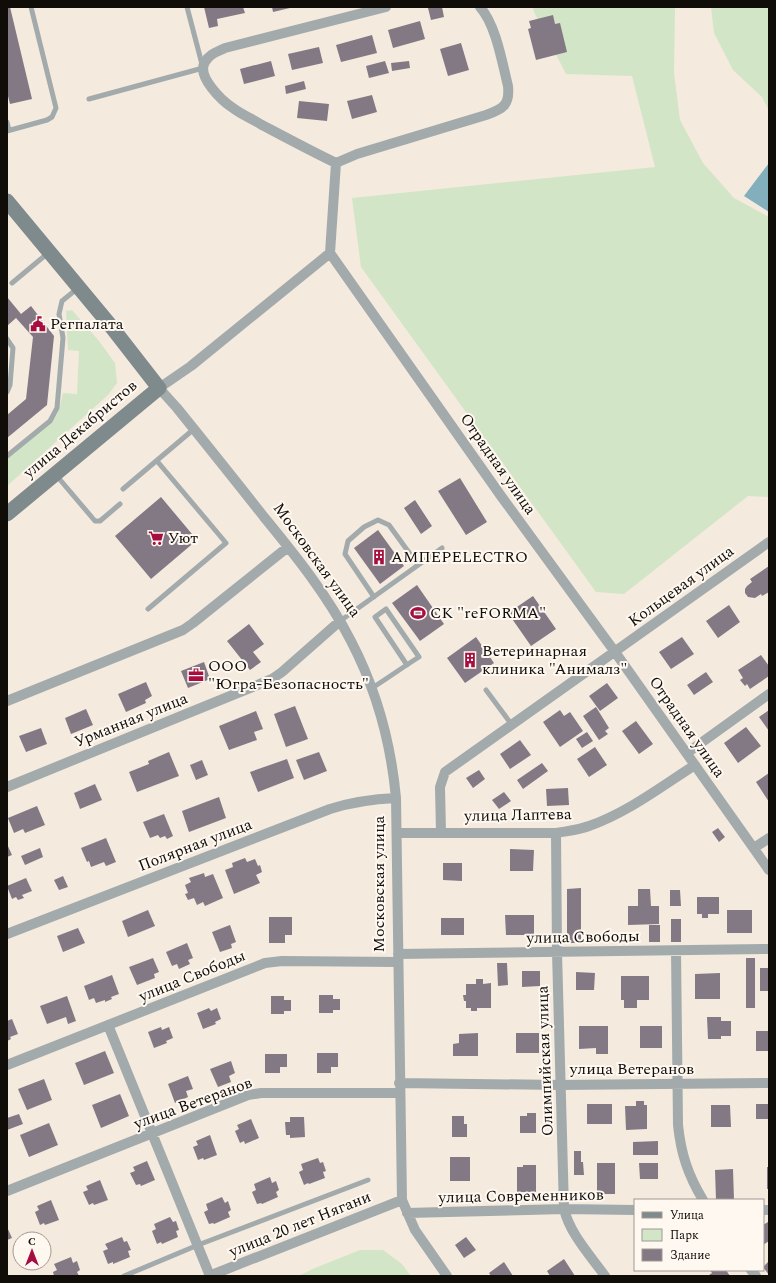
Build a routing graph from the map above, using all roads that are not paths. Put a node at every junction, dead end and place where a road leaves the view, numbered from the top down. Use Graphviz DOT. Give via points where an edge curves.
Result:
graph roads {
  1 [pos="31,7"];
  2 [pos="187,7"];
  3 [pos="386,7"];
  4 [pos="480,7"];
  5 [pos="204,65"];
  6 [pos="89,99"];
  7 [pos="7,122"];
  8 [pos="8,131"];
  9 [pos="336,164"];
  10 [pos="7,201"];
  11 [pos="48,252"];
  12 [pos="330,253"];
  13 [pos="12,283"];
  14 [pos="78,288"];
  15 [pos="7,339"];
  16 [pos="159,388"];
  17 [pos="7,392"];
  18 [pos="194,429"];
  19 [pos="7,456"];
  20 [pos="157,461"];
  21 [pos="55,474"];
  22 [pos="123,489"];
  23 [pos="120,504"];
  24 [pos="7,514"];
  25 [pos="769,542"];
  26 [pos="288,547"];
  27 [pos="442,548"];
  28 [pos="418,565"];
  29 [pos="374,597"];
  30 [pos="148,609"];
  31 [pos="340,621"];
  32 [pos="615,652"];
  33 [pos="407,664"];
  34 [pos="372,688"];
  35 [pos="486,690"];
  36 [pos="769,694"];
  37 [pos="7,701"];
  38 [pos="512,725"];
  39 [pos="687,753"];
  40 [pos="695,765"];
  41 [pos="7,787"];
  42 [pos="396,798"];
  43 [pos="441,832"];
  44 [pos="397,833"];
  45 [pos="556,833"];
  46 [pos="769,838"];
  47 [pos="754,848"];
  48 [pos="769,870"];
  49 [pos="7,934"];
  50 [pos="769,949"];
  51 [pos="676,950"];
  52 [pos="557,952"];
  53 [pos="398,958"];
  54 [pos="108,1025"];
  55 [pos="7,1065"];
  56 [pos="399,1083"];
  57 [pos="769,1083"];
  58 [pos="678,1084"];
  59 [pos="560,1085"];
  60 [pos="400,1093"];
  61 [pos="152,1134"];
  62 [pos="368,1180"];
  63 [pos="7,1191"];
  64 [pos="702,1199"];
  65 [pos="402,1200"];
  66 [pos="564,1209"];
  67 [pos="634,1210"];
  68 [pos="407,1213"];
  69 [pos="198,1245"];
  70 [pos="124,1276"];
  71 [pos="210,1276"];
  72 [pos="447,1276"];
  73 [pos="605,1276"];
  1 -- 8 [label="lane" via="56,108 52,117 47,120"];
  2 -- 5 [label="lane"];
  3 -- 5 [label="street" via="225,48 212,54"];
  4 -- 9 [label="street" via="491,24 506,79 510,96 506,104 486,115 357,154"];
  5 -- 6 [label="lane"];
  5 -- 9 [label="street" via="205,77 212,88 234,109"];
  7 -- 8 [label="lane"];
  9 -- 12 [label="street"];
  10 -- 11 [label="main road, Московская улица"];
  11 -- 13 [label="lane"];
  11 -- 14 [label="main road, Московская улица"];
  12 -- 16 [label="street" via="191,366"];
  12 -- 32 [label="street, Отрадная улица" via="501,496"];
  14 -- 16 [label="main road, Московская улица"];
  14 -- 19 [label="lane" via="62,301 59,314 63,338 57,408 50,421"];
  15 -- 17 [label="lane" via="13,348 10,385"];
  16 -- 18 [label="street, Московская улица"];
  16 -- 21 [label="main road, улица Декабристов"];
  18 -- 20 [label="lane"];
  18 -- 26 [label="street, Московская улица"];
  20 -- 22 [label="lane"];
  20 -- 30 [label="lane" via="226,543"];
  21 -- 23 [label="lane" via="95,521 100,521"];
  21 -- 24 [label="main road, улица Декабристов"];
  25 -- 32 [label="street, Кольцевая улица"];
  26 -- 31 [label="street, Московская улица"];
  26 -- 37 [label="street" via="182,630"];
  27 -- 28 [label="lane"];
  28 -- 29 [label="lane"];
  28 -- 29 [label="lane" via="389,525 378,520 364,527 348,541 345,554"];
  29 -- 31 [label="lane"];
  31 -- 34 [label="street, Московская улица"];
  31 -- 41 [label="street, Урманная улица" via="272,679"];
  32 -- 38 [label="street, Кольцевая улица"];
  32 -- 39 [label="street, Отрадная улица"];
  33 -- 33 [label="lane" via="375,617 386,609 419,656"];
  33 -- 34 [label="lane"];
  34 -- 42 [label="street, Московская улица" via="390,755"];
  35 -- 38 [label="lane"];
  36 -- 39 [label="street"];
  38 -- 43 [label="street, Кольцевая улица" via="445,772 440,787"];
  39 -- 40 [label="street, Отрадная улица"];
  40 -- 45 [label="street, улица Лаптева" via="604,820 575,830"];
  40 -- 47 [label="street, Отрадная улица"];
  42 -- 44 [label="street, Московская улица"];
  42 -- 49 [label="street, Полярная улица" via="348,803 330,809"];
  43 -- 44 [label="street, улица Лаптева"];
  43 -- 45 [label="street, улица Лаптева"];
  44 -- 53 [label="street, Московская улица"];
  45 -- 52 [label="street, Олимпийская улица"];
  46 -- 47 [label="street"];
  47 -- 48 [label="street, Отрадная улица"];
  50 -- 51 [label="street, улица Свободы"];
  51 -- 52 [label="street, улица Свободы"];
  51 -- 58 [label="street"];
  52 -- 53 [label="street, улица Свободы"];
  52 -- 59 [label="street, Олимпийская улица"];
  53 -- 54 [label="street, улица Свободы" via="265,963"];
  53 -- 56 [label="street, Московская улица"];
  54 -- 55 [label="street, улица Свободы"];
  54 -- 61 [label="street"];
  56 -- 59 [label="street, улица Ветеранов"];
  56 -- 60 [label="street, Московская улица"];
  57 -- 58 [label="street, улица Ветеранов"];
  58 -- 59 [label="street, улица Ветеранов"];
  58 -- 64 [label="street" via="678,1125 682,1153"];
  59 -- 66 [label="street, Олимпийская улица"];
  60 -- 61 [label="street, улица Ветеранов" via="248,1095"];
  60 -- 65 [label="street, Московская улица"];
  61 -- 63 [label="street, улица Ветеранов"];
  61 -- 69 [label="street"];
  62 -- 69 [label="lane"];
  65 -- 68 [label="street, Московская улица"];
  65 -- 71 [label="street, улица 20 лет Нягани"];
  66 -- 67 [label="street, улица Современников"];
  66 -- 68 [label="street, улица Современников"];
  66 -- 73 [label="street, Олимпийская улица" via="572,1230"];
  68 -- 72 [label="street, Московская улица" via="415,1230"];
  69 -- 70 [label="lane"];
  69 -- 71 [label="street"];
}
